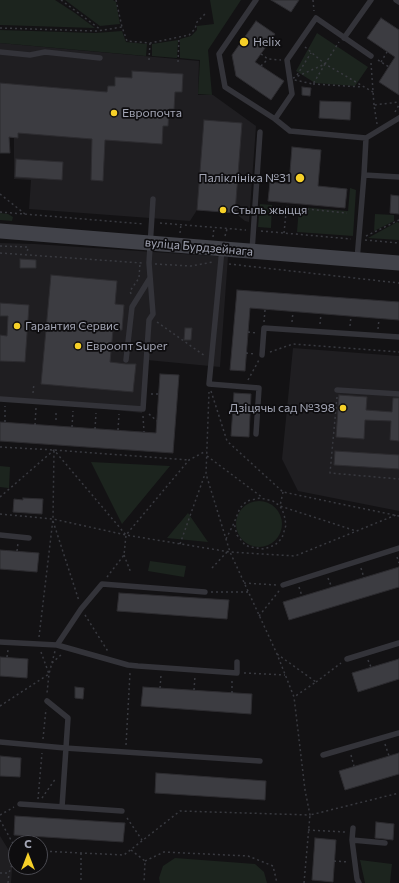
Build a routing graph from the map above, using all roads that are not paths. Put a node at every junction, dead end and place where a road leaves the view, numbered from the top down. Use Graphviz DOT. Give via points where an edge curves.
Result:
graph roads {
  1 [pos="256,0"];
  2 [pos="371,0"];
  3 [pos="396,0"];
  4 [pos="399,2"];
  5 [pos="343,37"];
  6 [pos="0,52"];
  7 [pos="371,56"];
  8 [pos="100,58"];
  9 [pos="399,118"];
  10 [pos="275,119"];
  11 [pos="260,132"];
  12 [pos="366,138"];
  13 [pos="364,175"];
  14 [pos="399,177"];
  15 [pos="153,199"];
  16 [pos="0,231"];
  17 [pos="151,242"];
  18 [pos="220,247"];
  19 [pos="252,252"];
  20 [pos="357,260"];
  21 [pos="399,263"];
  22 [pos="150,278"];
  23 [pos="399,337"];
  24 [pos="262,355"];
  25 [pos="126,360"];
  26 [pos="337,390"];
  27 [pos="399,394"];
  28 [pos="3,400"];
  29 [pos="256,434"];
  30 [pos="0,535"];
  31 [pos="28,538"];
  32 [pos="399,548"];
  33 [pos="283,585"];
  34 [pos="206,592"];
  35 [pos="0,642"];
  36 [pos="399,643"];
  37 [pos="57,645"];
  38 [pos="346,659"];
  39 [pos="237,662"];
  40 [pos="47,701"];
  41 [pos="399,733"];
  42 [pos="0,742"];
  43 [pos="65,748"];
  44 [pos="323,755"];
  45 [pos="260,761"];
  46 [pos="20,804"];
  47 [pos="62,807"];
  48 [pos="122,811"];
  49 [pos="352,830"];
  50 [pos="352,840"];
  51 [pos="386,843"];
  52 [pos="359,883"];
  1 -- 10 [label="lane" via="219,54 225,87"];
  2 -- 5 [label="lane"];
  3 -- 4 [label="lane"];
  5 -- 7 [label="lane"];
  5 -- 10 [label="lane" via="316,18 287,60 292,94"];
  6 -- 8 [label="lane" via="30,55 45,52"];
  9 -- 12 [label="lane"];
  10 -- 12 [label="lane" via="290,131"];
  11 -- 19 [label="lane"];
  12 -- 13 [label="lane"];
  13 -- 14 [label="lane"];
  13 -- 20 [label="lane"];
  15 -- 17 [label="lane"];
  16 -- 17 [label="street, вуліца Бурдзейнага"];
  17 -- 18 [label="street, вуліца Бурдзейнага"];
  17 -- 22 [label="lane"];
  18 -- 19 [label="street, вуліца Бурдзейнага"];
  18 -- 29 [label="lane" via="209,384 259,388"];
  19 -- 20 [label="street, вуліца Бурдзейнага"];
  20 -- 21 [label="street, вуліца Бурдзейнага"];
  22 -- 25 [label="lane" via="132,307"];
  22 -- 28 [label="lane" via="153,314 149,320 143,409"];
  23 -- 24 [label="lane" via="264,328"];
  26 -- 27 [label="lane"];
  30 -- 31 [label="lane"];
  32 -- 33 [label="lane"];
  34 -- 37 [label="lane" via="102,584"];
  35 -- 37 [label="lane"];
  36 -- 38 [label="lane"];
  37 -- 39 [label="lane" via="128,665 234,672"];
  40 -- 43 [label="lane" via="68,718"];
  41 -- 44 [label="lane"];
  42 -- 43 [label="lane"];
  43 -- 45 [label="lane"];
  43 -- 47 [label="lane"];
  46 -- 47 [label="lane"];
  47 -- 48 [label="lane"];
  49 -- 50 [label="lane"];
  50 -- 51 [label="lane"];
  50 -- 52 [label="lane"];
}
